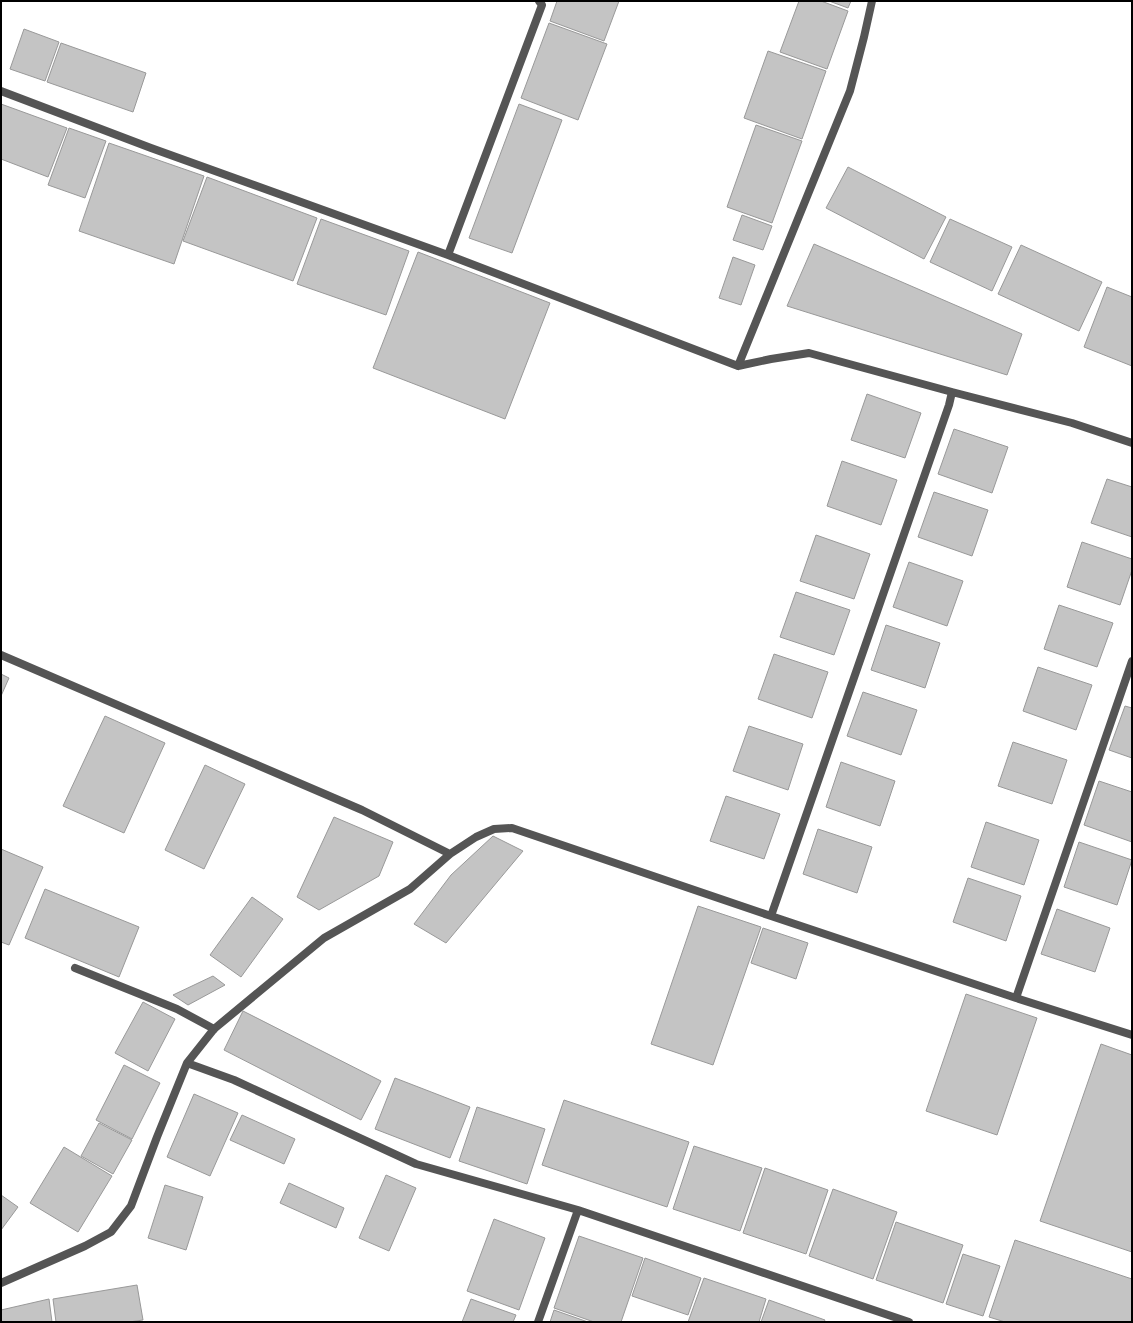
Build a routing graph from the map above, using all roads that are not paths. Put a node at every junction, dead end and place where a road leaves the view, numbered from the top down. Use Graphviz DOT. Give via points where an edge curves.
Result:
graph roads {
  1 [pos="539,1"];
  2 [pos="872,1"];
  3 [pos="1,91"];
  4 [pos="448,255"];
  5 [pos="738,366"];
  6 [pos="952,392"];
  7 [pos="1132,443"];
  8 [pos="1,655"];
  9 [pos="1132,661"];
  10 [pos="450,854"];
  11 [pos="771,916"];
  12 [pos="75,968"];
  13 [pos="1016,998"];
  14 [pos="214,1030"];
  15 [pos="1132,1035"];
  16 [pos="187,1063"];
  17 [pos="578,1210"];
  18 [pos="1,1283"];
  19 [pos="538,1322"];
  20 [pos="908,1322"];
  1 -- 4 [label="street" via="542,5"];
  2 -- 5 [label="street" via="850,91"];
  3 -- 4 [label="street"];
  4 -- 5 [label="street"];
  5 -- 6 [label="street" via="808,353"];
  6 -- 7 [label="street" via="1072,423"];
  6 -- 11 [label="street"];
  8 -- 10 [label="street" via="362,810"];
  9 -- 13 [label="street"];
  10 -- 11 [label="street" via="494,829 512,828"];
  10 -- 14 [label="street" via="410,889 324,938"];
  11 -- 13 [label="street"];
  12 -- 14 [label="street" via="177,1009"];
  13 -- 15 [label="street"];
  14 -- 16 [label="street"];
  16 -- 17 [label="street" via="234,1080 416,1164"];
  16 -- 18 [label="street" via="131,1206 111,1232"];
  17 -- 19 [label="street"];
  17 -- 20 [label="street"];
}
